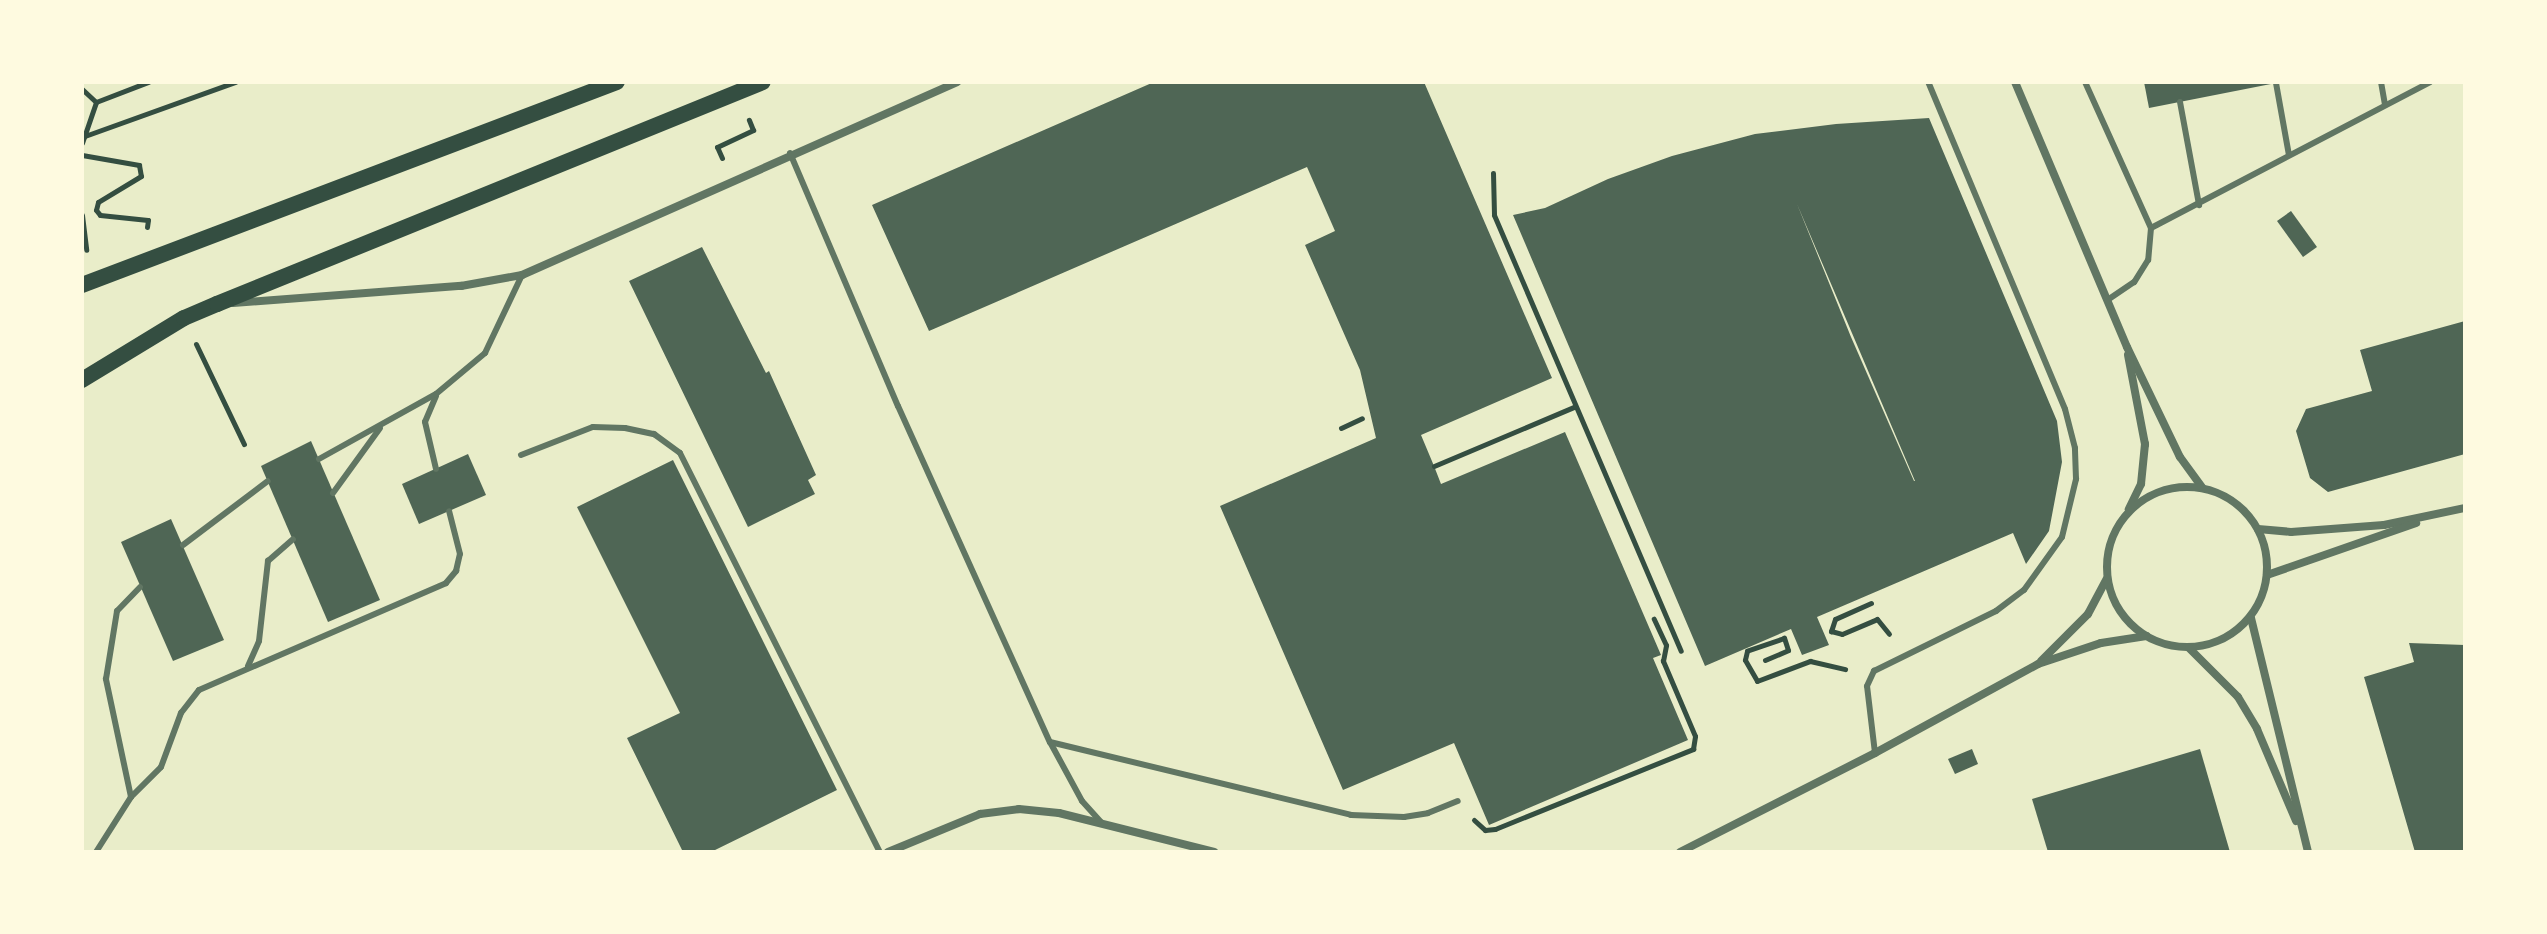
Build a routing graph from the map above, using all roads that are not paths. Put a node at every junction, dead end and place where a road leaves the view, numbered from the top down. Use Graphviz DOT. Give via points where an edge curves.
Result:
graph roads {
  1 [pos="617,82"];
  2 [pos="763,82"];
  3 [pos="957,82"];
  4 [pos="1928,82"];
  5 [pos="2015,82"];
  6 [pos="2085,82"];
  7 [pos="2381,82"];
  8 [pos="2430,82"];
  9 [pos="2276,83"];
  10 [pos="2180,102"];
  11 [pos="2385,105"];
  12 [pos="790,153"];
  13 [pos="2289,155"];
  14 [pos="2199,205"];
  15 [pos="2151,228"];
  16 [pos="522,275"];
  17 [pos="82,285"];
  18 [pos="2107,300"];
  19 [pos="217,304"];
  20 [pos="2127,347"];
  21 [pos="82,380"];
  22 [pos="436,394"];
  23 [pos="382,424"];
  24 [pos="521,455"];
  25 [pos="319,459"];
  26 [pos="436,469"];
  27 [pos="268,481"];
  28 [pos="2202,487"];
  29 [pos="333,493"];
  30 [pos="2465,508"];
  31 [pos="449,511"];
  32 [pos="2126,513"];
  33 [pos="2443,513"];
  34 [pos="2258,529"];
  35 [pos="293,539"];
  36 [pos="183,545"];
  37 [pos="2267,575"];
  38 [pos="2107,579"];
  39 [pos="140,587"];
  40 [pos="2251,618"];
  41 [pos="2146,636"];
  42 [pos="2189,648"];
  43 [pos="2038,664"];
  44 [pos="246,669"];
  45 [pos="1050,742"];
  46 [pos="1875,753"];
  47 [pos="131,797"];
  48 [pos="1458,801"];
  49 [pos="1105,825"];
  50 [pos="2305,841"];
  51 [pos="96,852"];
  52 [pos="880,852"];
  53 [pos="888,852"];
  54 [pos="1214,852"];
  55 [pos="1680,852"];
  56 [pos="2308,852"];
  1 -- 17 [label="main road"];
  2 -- 19 [label="main road"];
  3 -- 12 [label="street"];
  4 -- 46 [label="lane" via="2065,409 2076,479 2062,537 2024,590 1996,611 1889,662 1869,677"];
  5 -- 18 [label="street"];
  6 -- 15 [label="lane"];
  7 -- 11 [label="lane"];
  8 -- 11 [label="lane"];
  9 -- 13 [label="lane"];
  10 -- 14 [label="lane"];
  11 -- 13 [label="lane"];
  12 -- 16 [label="street"];
  12 -- 45 [label="lane"];
  13 -- 14 [label="lane"];
  14 -- 15 [label="lane"];
  15 -- 18 [label="lane" via="2148,260 2134,282"];
  16 -- 19 [label="street" via="461,286"];
  16 -- 22 [label="lane" via="485,353"];
  18 -- 20 [label="street"];
  19 -- 21 [label="main road"];
  20 -- 28 [label="street" via="2171,440"];
  20 -- 32 [label="street" via="2145,444 2141,484"];
  22 -- 23 [label="lane"];
  22 -- 26 [label="lane" via="425,422"];
  23 -- 25 [label="lane"];
  23 -- 29 [label="lane"];
  24 -- 52 [label="lane" via="593,427 654,434 680,453"];
  27 -- 36 [label="lane"];
  28 -- 32 [label="street" via="2163,490"];
  28 -- 34 [label="street" via="2244,510"];
  30 -- 33 [label="street"];
  31 -- 44 [label="lane" via="460,554 446,583"];
  32 -- 38 [label="street" via="2107,556"];
  33 -- 34 [label="street" via="2358,527"];
  33 -- 37 [label="street"];
  34 -- 37 [label="street" via="2267,551"];
  35 -- 44 [label="lane" via="268,561 259,641"];
  37 -- 40 [label="street"];
  38 -- 41 [label="street" via="2127,622"];
  38 -- 43 [label="street" via="2088,614"];
  39 -- 47 [label="lane" via="117,611 106,679"];
  40 -- 42 [label="street" via="2230,635"];
  40 -- 50 [label="street"];
  41 -- 42 [label="street"];
  41 -- 43 [label="street" via="2101,643"];
  42 -- 50 [label="street" via="2238,697"];
  43 -- 46 [label="street"];
  44 -- 47 [label="lane" via="199,690 181,713 161,767"];
  45 -- 48 [label="lane" via="1351,815 1404,817"];
  45 -- 49 [label="lane" via="1082,801"];
  46 -- 55 [label="street"];
  47 -- 51 [label="lane"];
  49 -- 53 [label="street" via="1019,809 980,814"];
  49 -- 54 [label="street"];
  50 -- 56 [label="street"];
}
